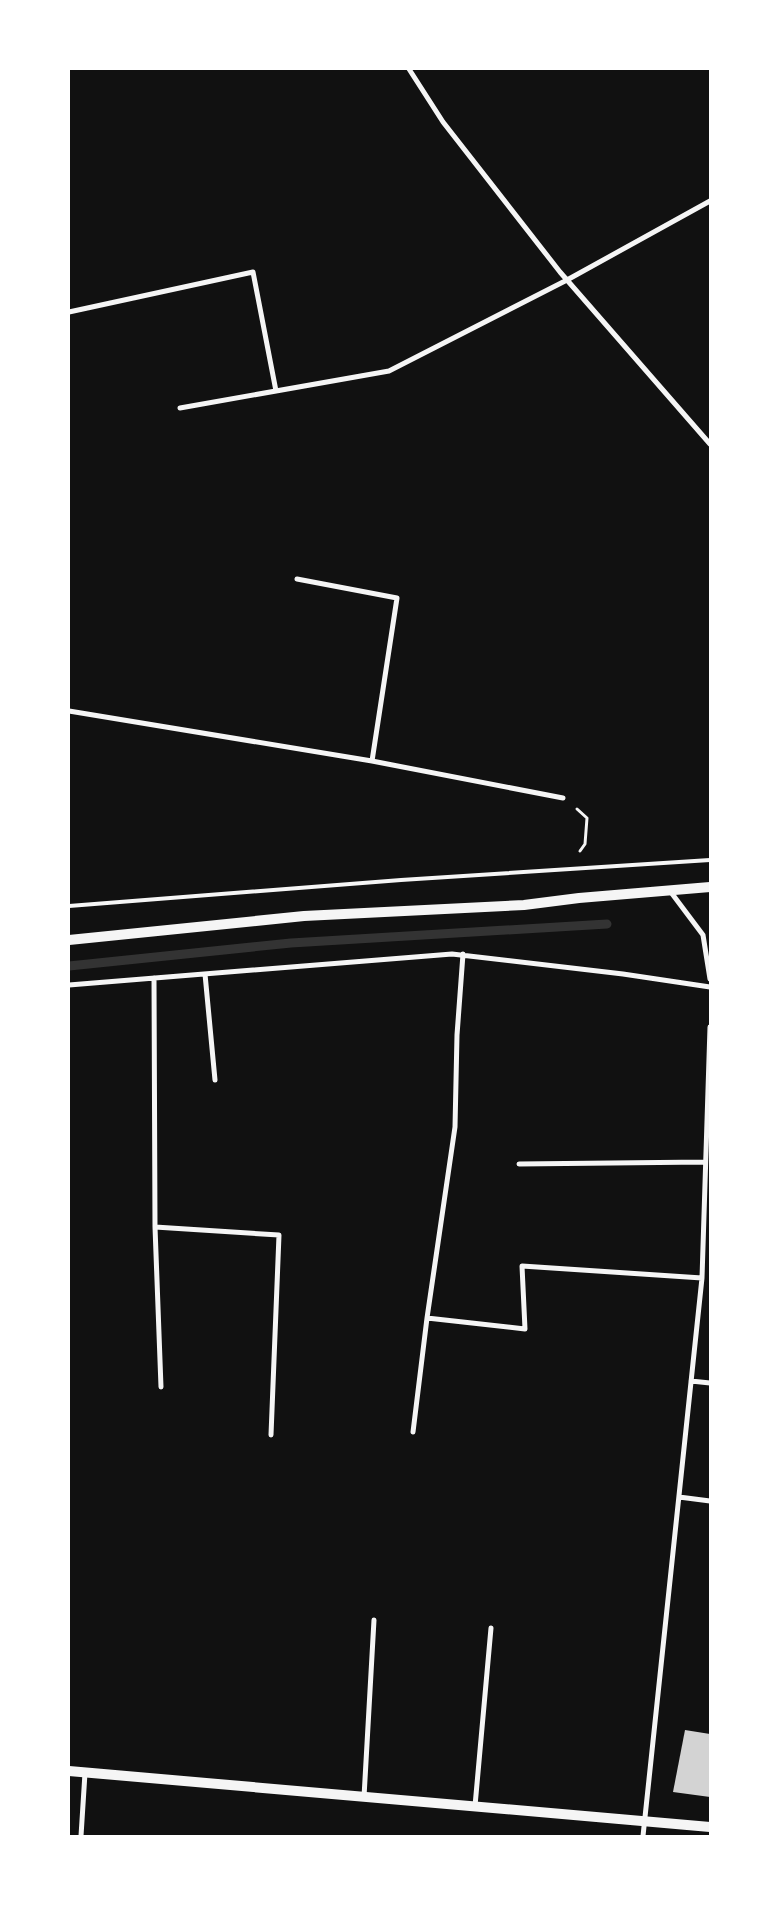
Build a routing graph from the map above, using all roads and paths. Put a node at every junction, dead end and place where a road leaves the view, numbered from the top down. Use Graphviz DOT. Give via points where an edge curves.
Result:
graph roads {
  1 [pos="409,69"];
  2 [pos="710,201"];
  3 [pos="567,280"];
  4 [pos="69,312"];
  5 [pos="276,391"];
  6 [pos="180,408"];
  7 [pos="710,444"];
  8 [pos="297,579"];
  9 [pos="69,711"];
  10 [pos="372,761"];
  11 [pos="563,798"];
  12 [pos="710,860"];
  13 [pos="565,870"];
  14 [pos="710,887"];
  15 [pos="670,891"];
  16 [pos="69,906"];
  17 [pos="69,940"];
  18 [pos="463,954"];
  19 [pos="205,974"];
  20 [pos="154,978"];
  21 [pos="710,979"];
  22 [pos="69,985"];
  23 [pos="710,988"];
  24 [pos="710,1027"];
  25 [pos="215,1080"];
  26 [pos="706,1162"];
  27 [pos="519,1164"];
  28 [pos="155,1228"];
  29 [pos="702,1278"];
  30 [pos="426,1318"];
  31 [pos="691,1381"];
  32 [pos="710,1384"];
  33 [pos="160,1387"];
  34 [pos="413,1432"];
  35 [pos="271,1435"];
  36 [pos="679,1497"];
  37 [pos="710,1501"];
  38 [pos="374,1620"];
  39 [pos="491,1628"];
  40 [pos="69,1771"];
  41 [pos="85,1775"];
  42 [pos="69,1776"];
  43 [pos="364,1796"];
  44 [pos="475,1806"];
  45 [pos="645,1824"];
  46 [pos="710,1827"];
  47 [pos="710,1832"];
  48 [pos="81,1836"];
  49 [pos="643,1836"];
  1 -- 3 [label="street" via="443,122"];
  2 -- 3 [label="street"];
  3 -- 5 [label="street" via="389,371"];
  3 -- 7 [label="street"];
  4 -- 5 [label="street" via="253,272"];
  5 -- 6 [label="street"];
  8 -- 10 [label="street" via="397,598"];
  9 -- 10 [label="street"];
  10 -- 11 [label="street"];
  11 -- 13 [label="path" via="587,818 585,844"];
  12 -- 13 [label="lane"];
  13 -- 16 [label="lane"];
  14 -- 15 [label="main road"];
  15 -- 17 [label="main road" via="524,905 304,916"];
  15 -- 21 [label="street" via="703,935"];
  18 -- 19 [label="street"];
  18 -- 23 [label="street"];
  18 -- 30 [label="street" via="455,1128"];
  19 -- 20 [label="street"];
  19 -- 25 [label="street"];
  20 -- 22 [label="street"];
  20 -- 28 [label="street"];
  24 -- 26 [label="street"];
  26 -- 27 [label="street"];
  26 -- 29 [label="street"];
  28 -- 33 [label="street"];
  28 -- 35 [label="street" via="279,1235"];
  29 -- 30 [label="street" via="522,1266 525,1329"];
  29 -- 31 [label="street"];
  30 -- 34 [label="street"];
  31 -- 32 [label="street"];
  31 -- 36 [label="street"];
  36 -- 37 [label="street"];
  36 -- 45 [label="street"];
  38 -- 43 [label="street"];
  39 -- 44 [label="street"];
  40 -- 41 [label="main road"];
  41 -- 42 [label="lane"];
  41 -- 43 [label="main road"];
  41 -- 45 [label="lane"];
  41 -- 48 [label="street"];
  43 -- 44 [label="main road"];
  44 -- 45 [label="main road"];
  45 -- 46 [label="main road"];
  45 -- 47 [label="lane"];
  45 -- 49 [label="street"];
}
